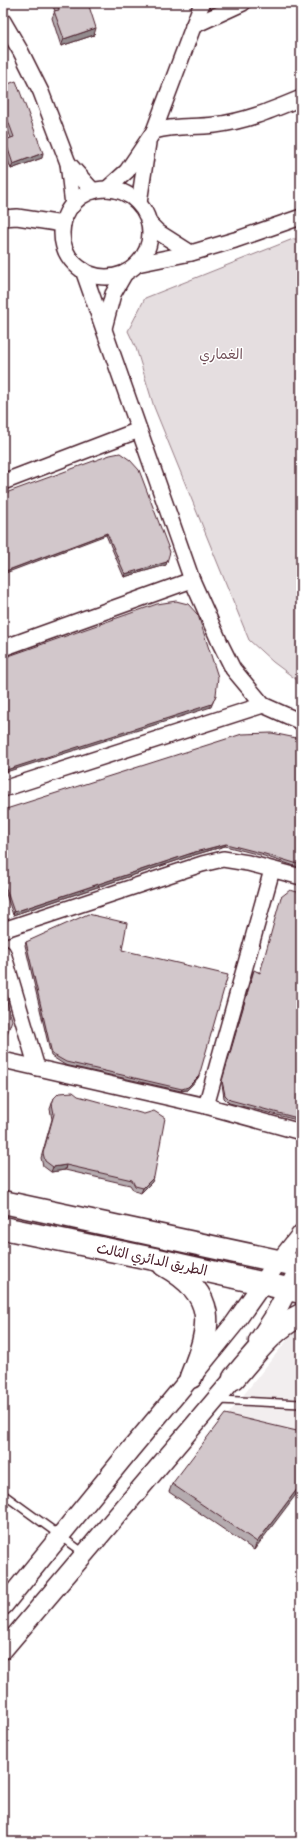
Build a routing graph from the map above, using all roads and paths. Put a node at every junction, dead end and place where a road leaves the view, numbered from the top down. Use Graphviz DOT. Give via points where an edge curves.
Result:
graph roads {
  1 [pos="202,3"];
  2 [pos="243,3"];
  3 [pos="3,22"];
  4 [pos="194,26"];
  5 [pos="301,98"];
  6 [pos="151,136"];
  7 [pos="68,163"];
  8 [pos="100,190"];
  9 [pos="139,203"];
  10 [pos="73,205"];
  11 [pos="301,217"];
  12 [pos="3,218"];
  13 [pos="149,223"];
  14 [pos="63,224"];
  15 [pos="191,252"];
  16 [pos="137,264"];
  17 [pos="83,270"];
  18 [pos="125,273"];
  19 [pos="104,329"];
  20 [pos="139,430"];
  21 [pos="3,482"];
  22 [pos="192,580"];
  23 [pos="3,648"];
  24 [pos="263,705"];
  25 [pos="301,722"];
  26 [pos="3,789"];
  27 [pos="272,870"];
  28 [pos="301,877"];
  29 [pos="3,930"];
  30 [pos="3,953"];
  31 [pos="3,1060"];
  32 [pos="37,1068"];
  33 [pos="206,1106"];
  34 [pos="301,1132"];
  35 [pos="3,1202"];
  36 [pos="3,1228"];
  37 [pos="301,1232"];
  38 [pos="154,1259"];
  39 [pos="278,1260"];
  40 [pos="301,1263"];
  41 [pos="262,1283"];
  42 [pos="294,1291"];
  43 [pos="301,1315"];
  44 [pos="191,1377"];
  45 [pos="234,1378"];
  46 [pos="215,1399"];
  47 [pos="301,1404"];
  48 [pos="3,1494"];
  49 [pos="60,1536"];
  50 [pos="84,1553"];
  51 [pos="3,1606"];
  52 [pos="3,1650"];
  1 -- 4 [label="street"];
  2 -- 4 [label="street"];
  3 -- 7 [label="street" via="22,52 41,92"];
  4 -- 6 [label="street"];
  5 -- 6 [label="street" via="247,120 214,126 169,127"];
  6 -- 8 [label="street" via="127,171"];
  6 -- 9 [label="street"];
  7 -- 8 [label="street"];
  7 -- 10 [label="street"];
  8 -- 9 [label="street" via="120,191"];
  8 -- 10 [label="street" via="82,196"];
  9 -- 13 [label="street"];
  10 -- 14 [label="street"];
  11 -- 15 [label="street"];
  12 -- 14 [label="street" via="17,217"];
  13 -- 15 [label="street" via="158,232"];
  13 -- 16 [label="street" via="150,238 146,252"];
  14 -- 17 [label="street" via="65,250 73,262"];
  15 -- 16 [label="street"];
  16 -- 18 [label="street"];
  17 -- 18 [label="street" via="96,276 110,277"];
  17 -- 19 [label="street"];
  18 -- 19 [label="street" via="113,294"];
  19 -- 20 [label="street"];
  20 -- 21 [label="street"];
  20 -- 22 [label="street"];
  22 -- 23 [label="street"];
  22 -- 24 [label="street" via="233,669"];
  24 -- 25 [label="street"];
  24 -- 26 [label="street"];
  27 -- 28 [label="street"];
  27 -- 29 [label="street" via="223,859"];
  27 -- 33 [label="street"];
  30 -- 32 [label="street"];
  31 -- 32 [label="street"];
  32 -- 33 [label="street"];
  33 -- 34 [label="street"];
  35 -- 39 [label="main road, الطريق الدائري الثالث"];
  36 -- 38 [label="main road, الطريق الدائري الثالث"];
  37 -- 39 [label="street"];
  38 -- 41 [label="main road, الطريق الدائري الثالث"];
  38 -- 44 [label="main road" via="187,1281 198,1292 205,1306 206,1334 202,1352"];
  39 -- 40 [label="main road, الطريق الدائري الثالث"];
  39 -- 41 [label="street"];
  40 -- 42 [label="street"];
  41 -- 42 [label="main road, الطريق الدائري الثالث"];
  41 -- 44 [label="street" via="234,1324"];
  42 -- 45 [label="street"];
  43 -- 45 [label="main road" via="274,1334"];
  44 -- 49 [label="street"];
  45 -- 46 [label="street"];
  46 -- 47 [label="lane"];
  46 -- 50 [label="street"];
  48 -- 49 [label="lane"];
  49 -- 50 [label="lane"];
  49 -- 51 [label="street"];
  50 -- 52 [label="street"];
}
